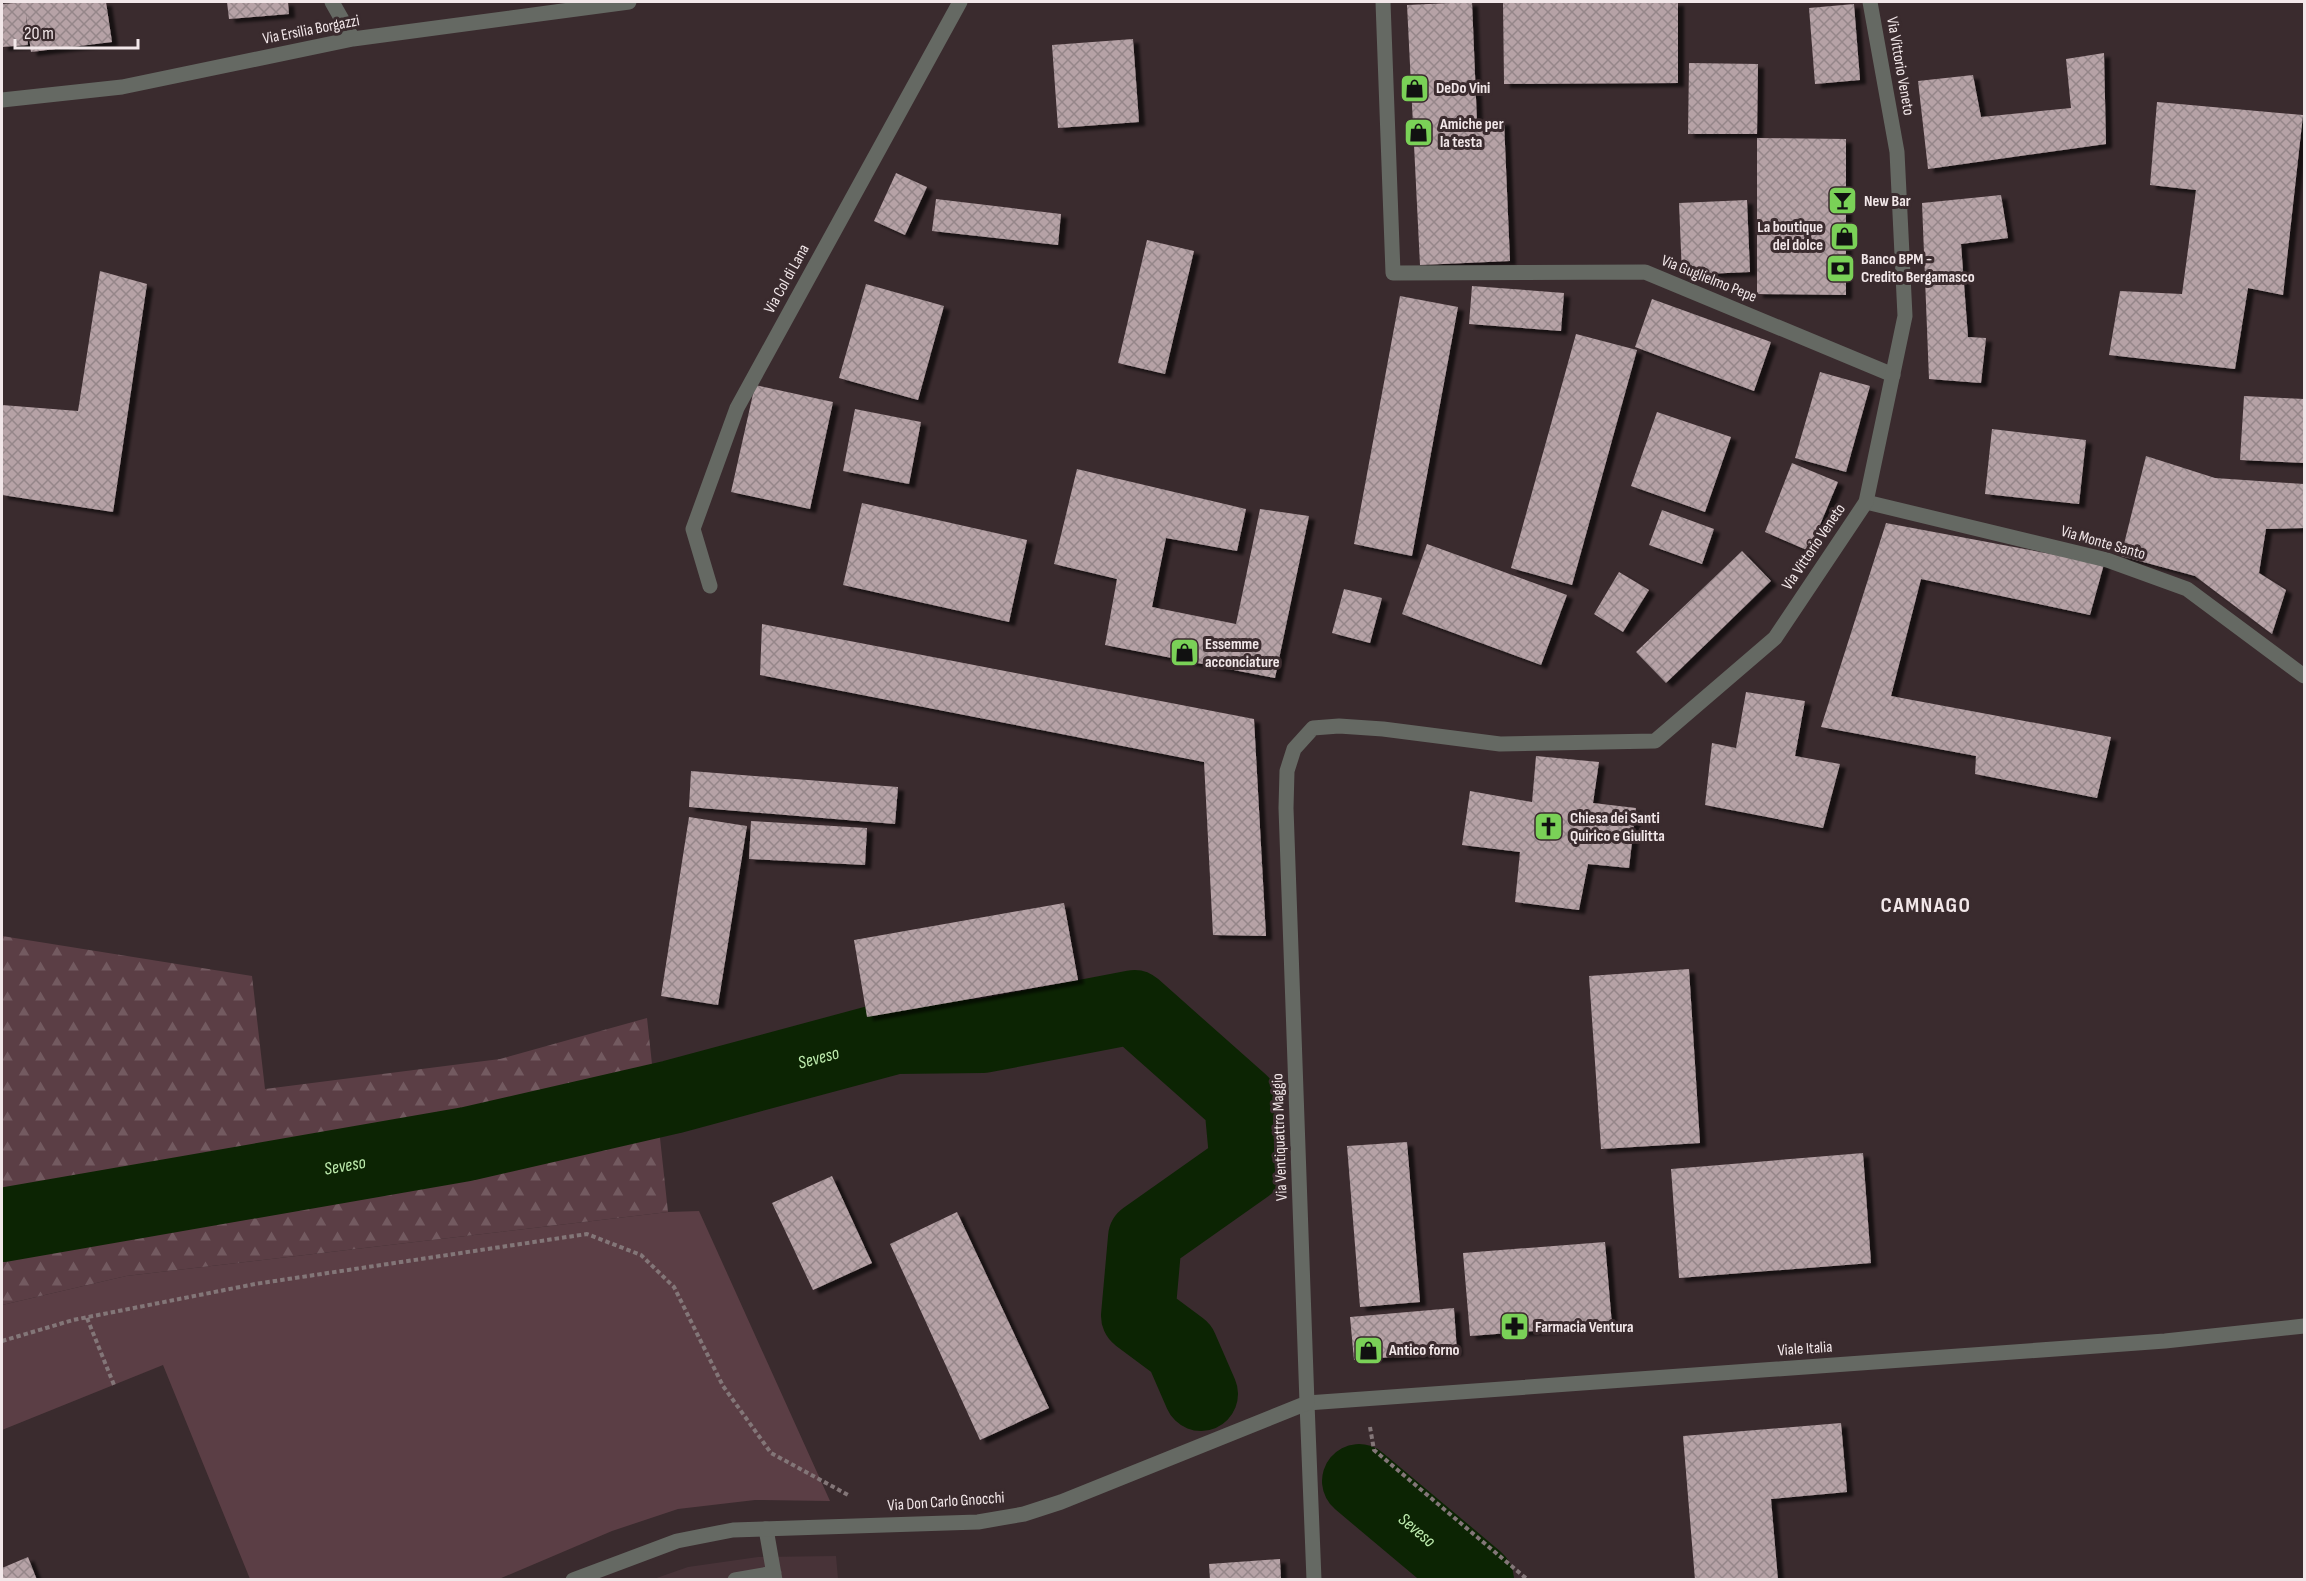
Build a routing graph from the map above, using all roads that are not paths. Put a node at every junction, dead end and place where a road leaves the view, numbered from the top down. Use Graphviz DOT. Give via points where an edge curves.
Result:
graph roads {
  1 [pos="332,2"];
  2 [pos="629,2"];
  3 [pos="960,2"];
  4 [pos="1383,2"];
  5 [pos="1870,2"];
  6 [pos="353,39"];
  7 [pos="2,100"];
  8 [pos="1893,375"];
  9 [pos="1866,502"];
  10 [pos="710,586"];
  11 [pos="2304,676"];
  12 [pos="1339,726"];
  13 [pos="2304,1326"];
  14 [pos="1307,1403"];
  15 [pos="766,1529"];
  16 [pos="774,1576"];
  17 [pos="573,1580"];
  18 [pos="735,1580"];
  19 [pos="1314,1580"];
  1 -- 6 [label="street"];
  2 -- 6 [label="street, Via Ersilia Borgazzi"];
  3 -- 10 [label="street, Via Col di Lana" via="737,408 693,529"];
  4 -- 8 [label="street, Via Guglielmo Pepe" via="1393,273 1645,272"];
  5 -- 8 [label="street, Via Vittorio Veneto" via="1897,152 1905,316"];
  6 -- 7 [label="street, Via Ersilia Borgazzi" via="122,87"];
  8 -- 9 [label="street, Via Vittorio Veneto"];
  9 -- 11 [label="street, Via Monte Santo" via="2107,560 2187,589"];
  9 -- 12 [label="street, Via Vittorio Veneto" via="1775,638 1655,741 1500,744"];
  12 -- 14 [label="street, Via Ventiquattro Maggio" via="1313,728 1294,749 1287,771"];
  13 -- 14 [label="street, Viale Italia" via="2164,1341"];
  14 -- 15 [label="street, Via Don Carlo Gnocchi" via="1024,1514 978,1522"];
  14 -- 19 [label="street, Via Ventiquattro Maggio"];
  15 -- 16 [label="street"];
  15 -- 17 [label="street, Via Don Carlo Gnocchi" via="733,1530 677,1541"];
  16 -- 18 [label="street"];
}
